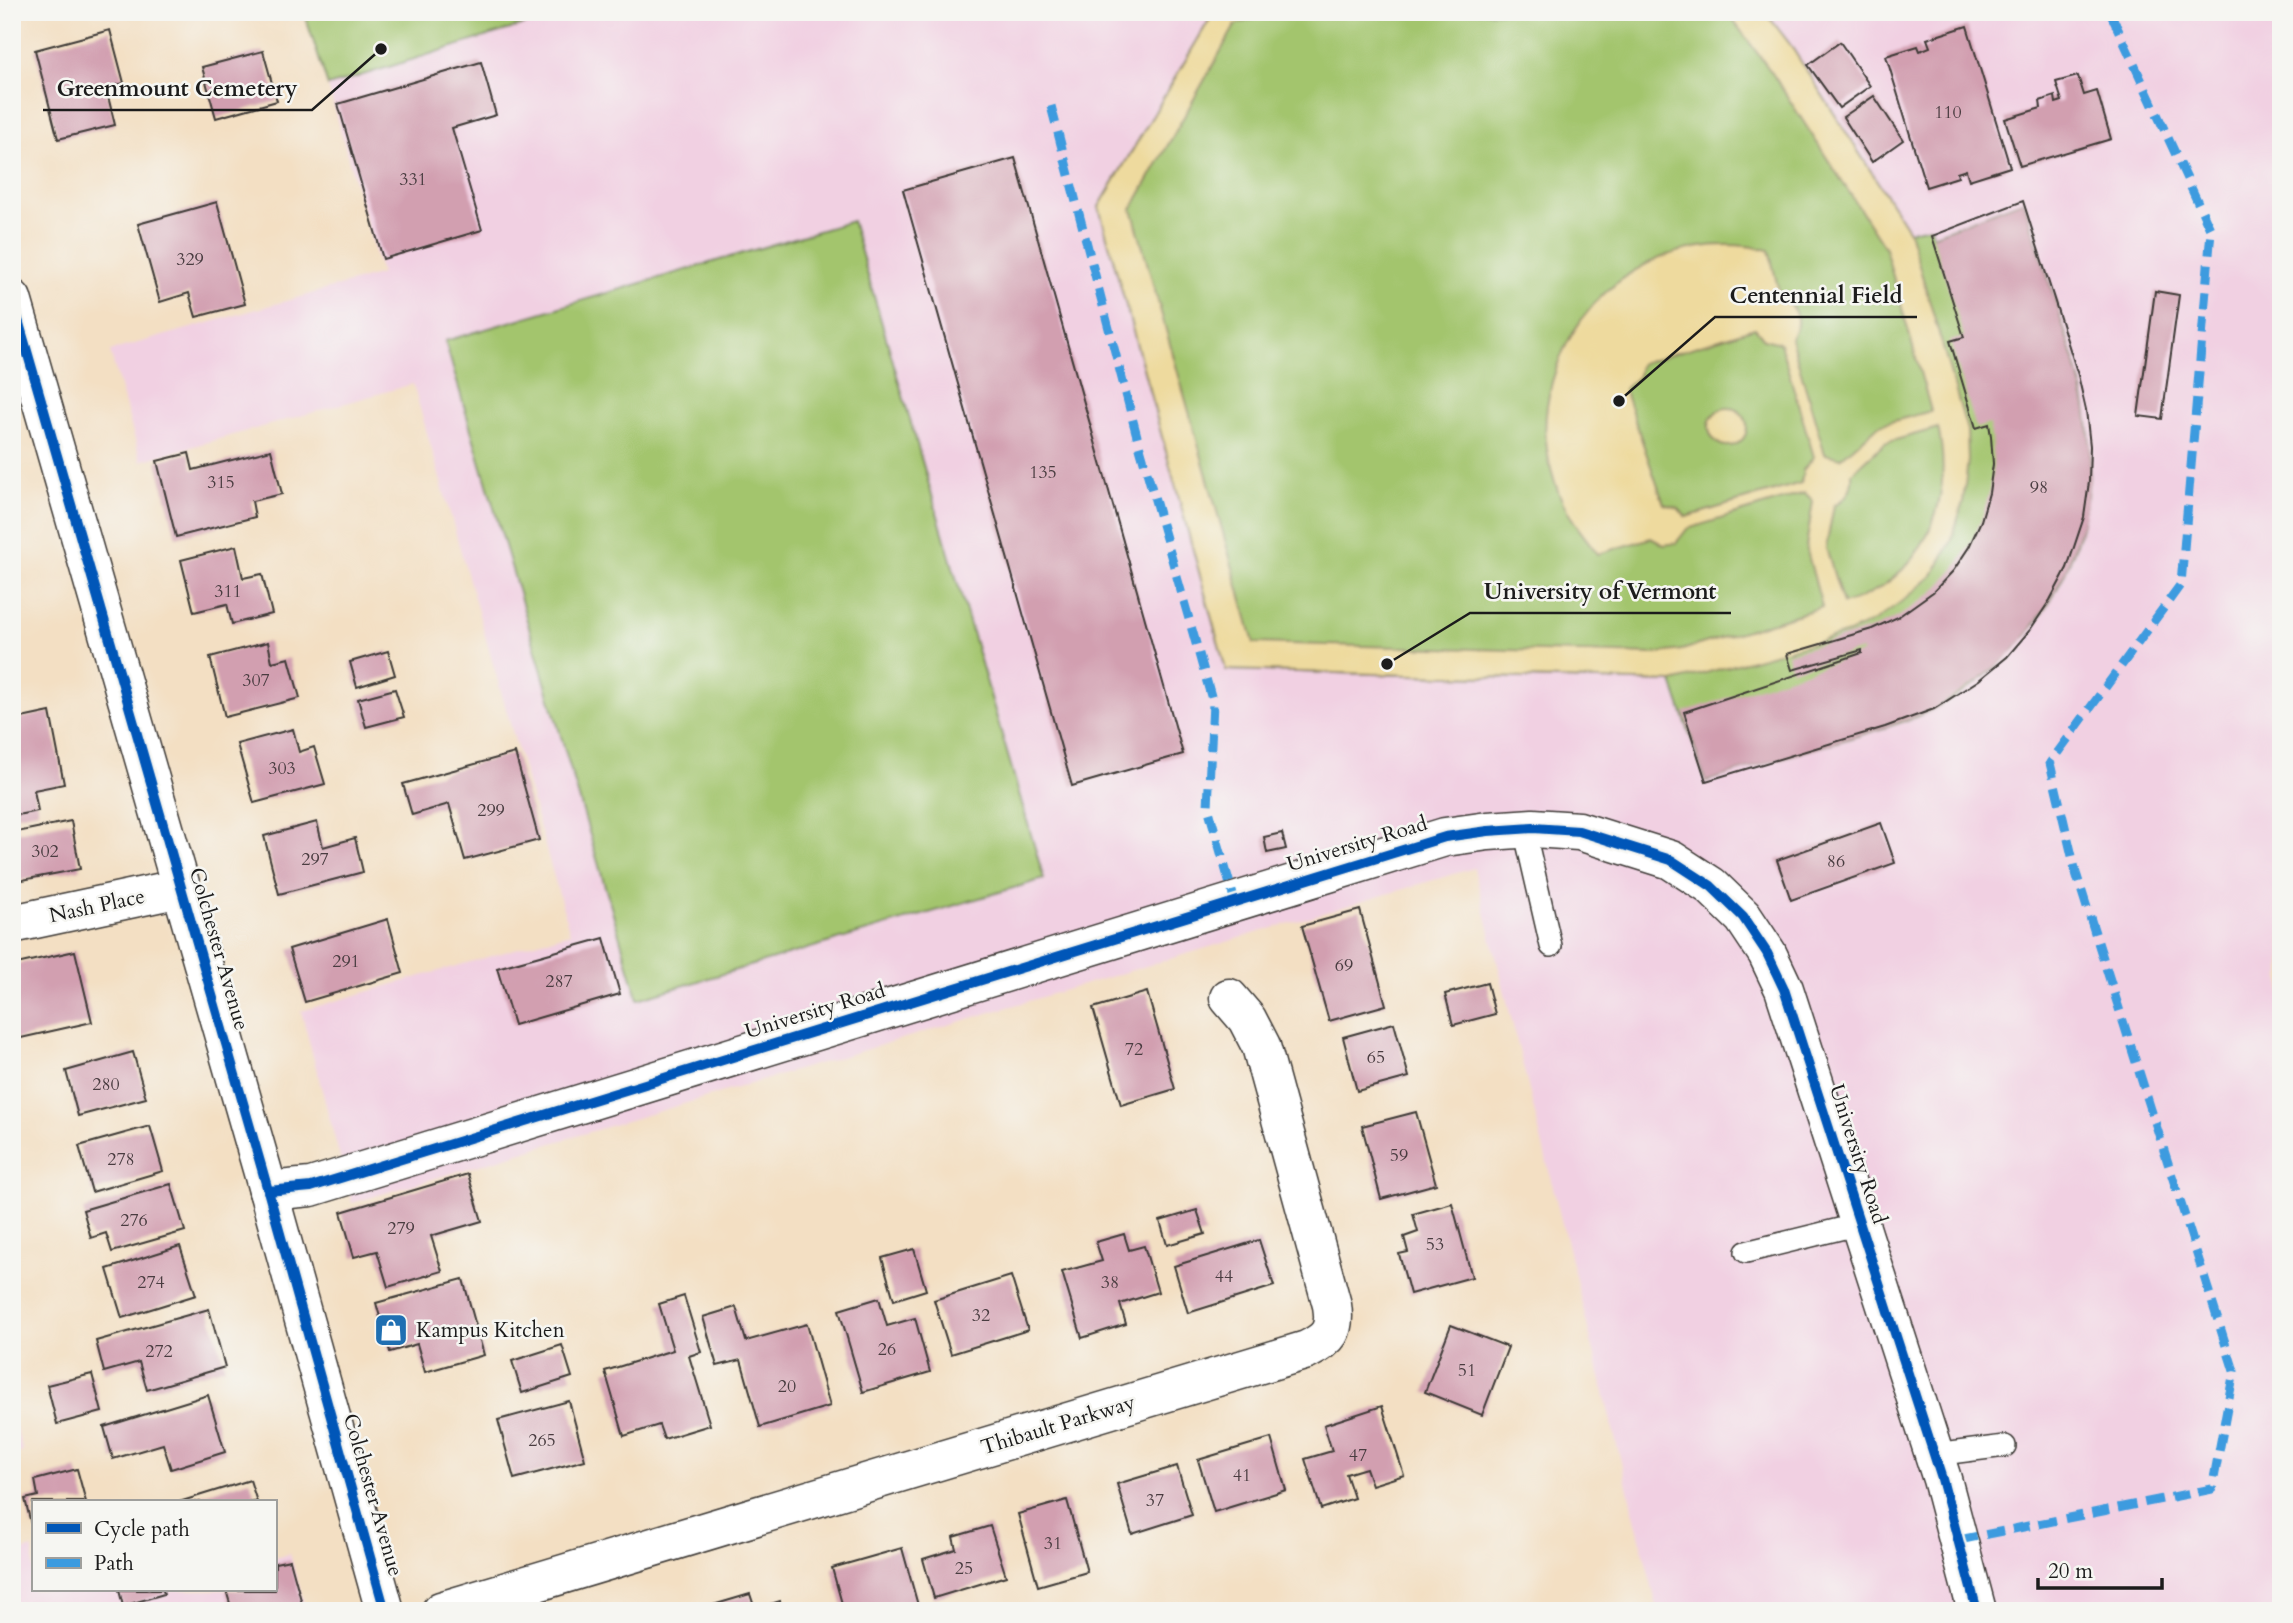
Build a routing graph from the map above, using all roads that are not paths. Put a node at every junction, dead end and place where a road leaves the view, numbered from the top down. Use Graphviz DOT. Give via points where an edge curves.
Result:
graph roads {
  1 [pos="12,299"];
  2 [pos="1524,829"];
  3 [pos="181,888"];
  4 [pos="12,925"];
  5 [pos="1551,946"];
  6 [pos="1229,998"];
  7 [pos="268,1191"];
  8 [pos="1860,1224"];
  9 [pos="1746,1252"];
  10 [pos="2005,1446"];
  11 [pos="1934,1455"];
  12 [pos="385,1611"];
  13 [pos="440,1611"];
  14 [pos="1977,1611"];
  1 -- 3 [label="street, Colchester Avenue"];
  2 -- 5 [label="lane"];
  2 -- 7 [label="street, University Road" via="1445,837 311,1187"];
  2 -- 8 [label="street, University Road" via="1579,831 1671,860 1711,886 1743,917 1784,989"];
  3 -- 4 [label="street, Nash Place"];
  3 -- 7 [label="street, Colchester Avenue"];
  6 -- 13 [label="street, Thibault Parkway" via="1247,1018 1261,1046 1332,1306 1334,1323 1324,1340 1307,1350"];
  7 -- 12 [label="street, Colchester Avenue"];
  8 -- 9 [label="lane"];
  8 -- 11 [label="street, University Road"];
  10 -- 11 [label="lane"];
  11 -- 14 [label="street, University Road"];
}
